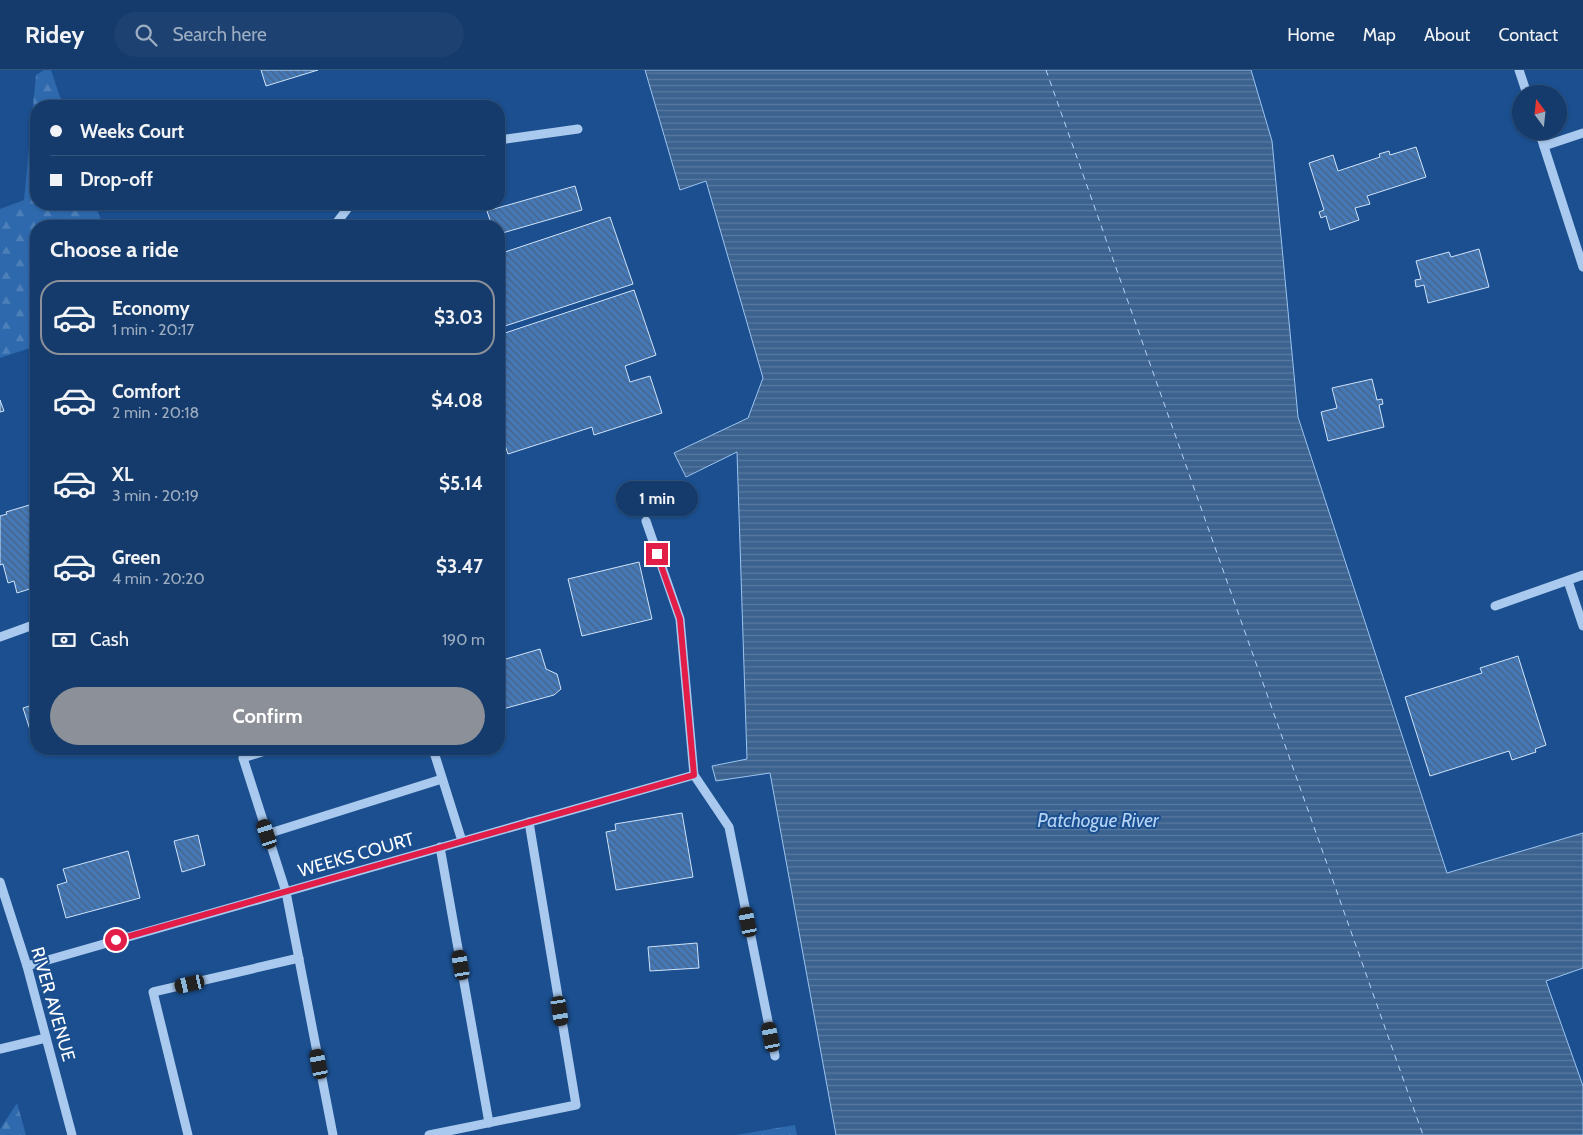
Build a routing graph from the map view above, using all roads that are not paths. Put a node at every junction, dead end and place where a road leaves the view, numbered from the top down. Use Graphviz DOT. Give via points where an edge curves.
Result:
graph roads {
  1 [pos="1519,70"];
  2 [pos="1524,85"];
  3 [pos="578,129"];
  4 [pos="1583,133"];
  5 [pos="505,139"];
  6 [pos="1542,140"];
  7 [pos="1544,146"];
  8 [pos="346,210"];
  9 [pos="339,220"];
  10 [pos="1583,267"];
  11 [pos="646,521"];
  12 [pos="1583,576"];
  13 [pos="1568,581"];
  14 [pos="1495,606"];
  15 [pos="30,626"];
  16 [pos="1583,626"];
  17 [pos="0,637"];
  18 [pos="252,755"];
  19 [pos="435,755"];
  20 [pos="694,775"];
  21 [pos="442,779"];
  22 [pos="529,822"];
  23 [pos="267,834"];
  24 [pos="462,841"];
  25 [pos="440,848"];
  26 [pos="0,882"];
  27 [pos="286,892"];
  28 [pos="299,958"];
  29 [pos="27,966"];
  30 [pos="46,1038"];
  31 [pos="0,1049"];
  32 [pos="775,1056"];
  33 [pos="489,1122"];
  34 [pos="72,1135"];
  35 [pos="188,1135"];
  36 [pos="333,1135"];
  37 [pos="429,1135"];
  1 -- 2 [label="street"];
  3 -- 5 [label="street"];
  4 -- 7 [label="street"];
  6 -- 7 [label="street"];
  7 -- 10 [label="street"];
  8 -- 9 [label="street"];
  11 -- 20 [label="street" via="680,619"];
  12 -- 13 [label="street"];
  13 -- 14 [label="street"];
  13 -- 16 [label="street"];
  15 -- 17 [label="street"];
  18 -- 23 [label="street" via="243,758"];
  19 -- 21 [label="street"];
  20 -- 22 [label="street, WEEKS COURT"];
  20 -- 32 [label="street" via="729,827"];
  21 -- 23 [label="street"];
  21 -- 24 [label="street"];
  22 -- 24 [label="street, WEEKS COURT"];
  22 -- 33 [label="street" via="576,1105"];
  23 -- 27 [label="street"];
  24 -- 25 [label="street, WEEKS COURT"];
  25 -- 27 [label="street, WEEKS COURT"];
  25 -- 33 [label="street"];
  26 -- 29 [label="street, RIVER AVENUE"];
  27 -- 28 [label="street"];
  27 -- 29 [label="street, WEEKS COURT"];
  28 -- 35 [label="street" via="153,992"];
  28 -- 36 [label="street"];
  29 -- 30 [label="street, RIVER AVENUE"];
  30 -- 31 [label="street"];
  30 -- 34 [label="street, RIVER AVENUE"];
  33 -- 37 [label="street"];
}
